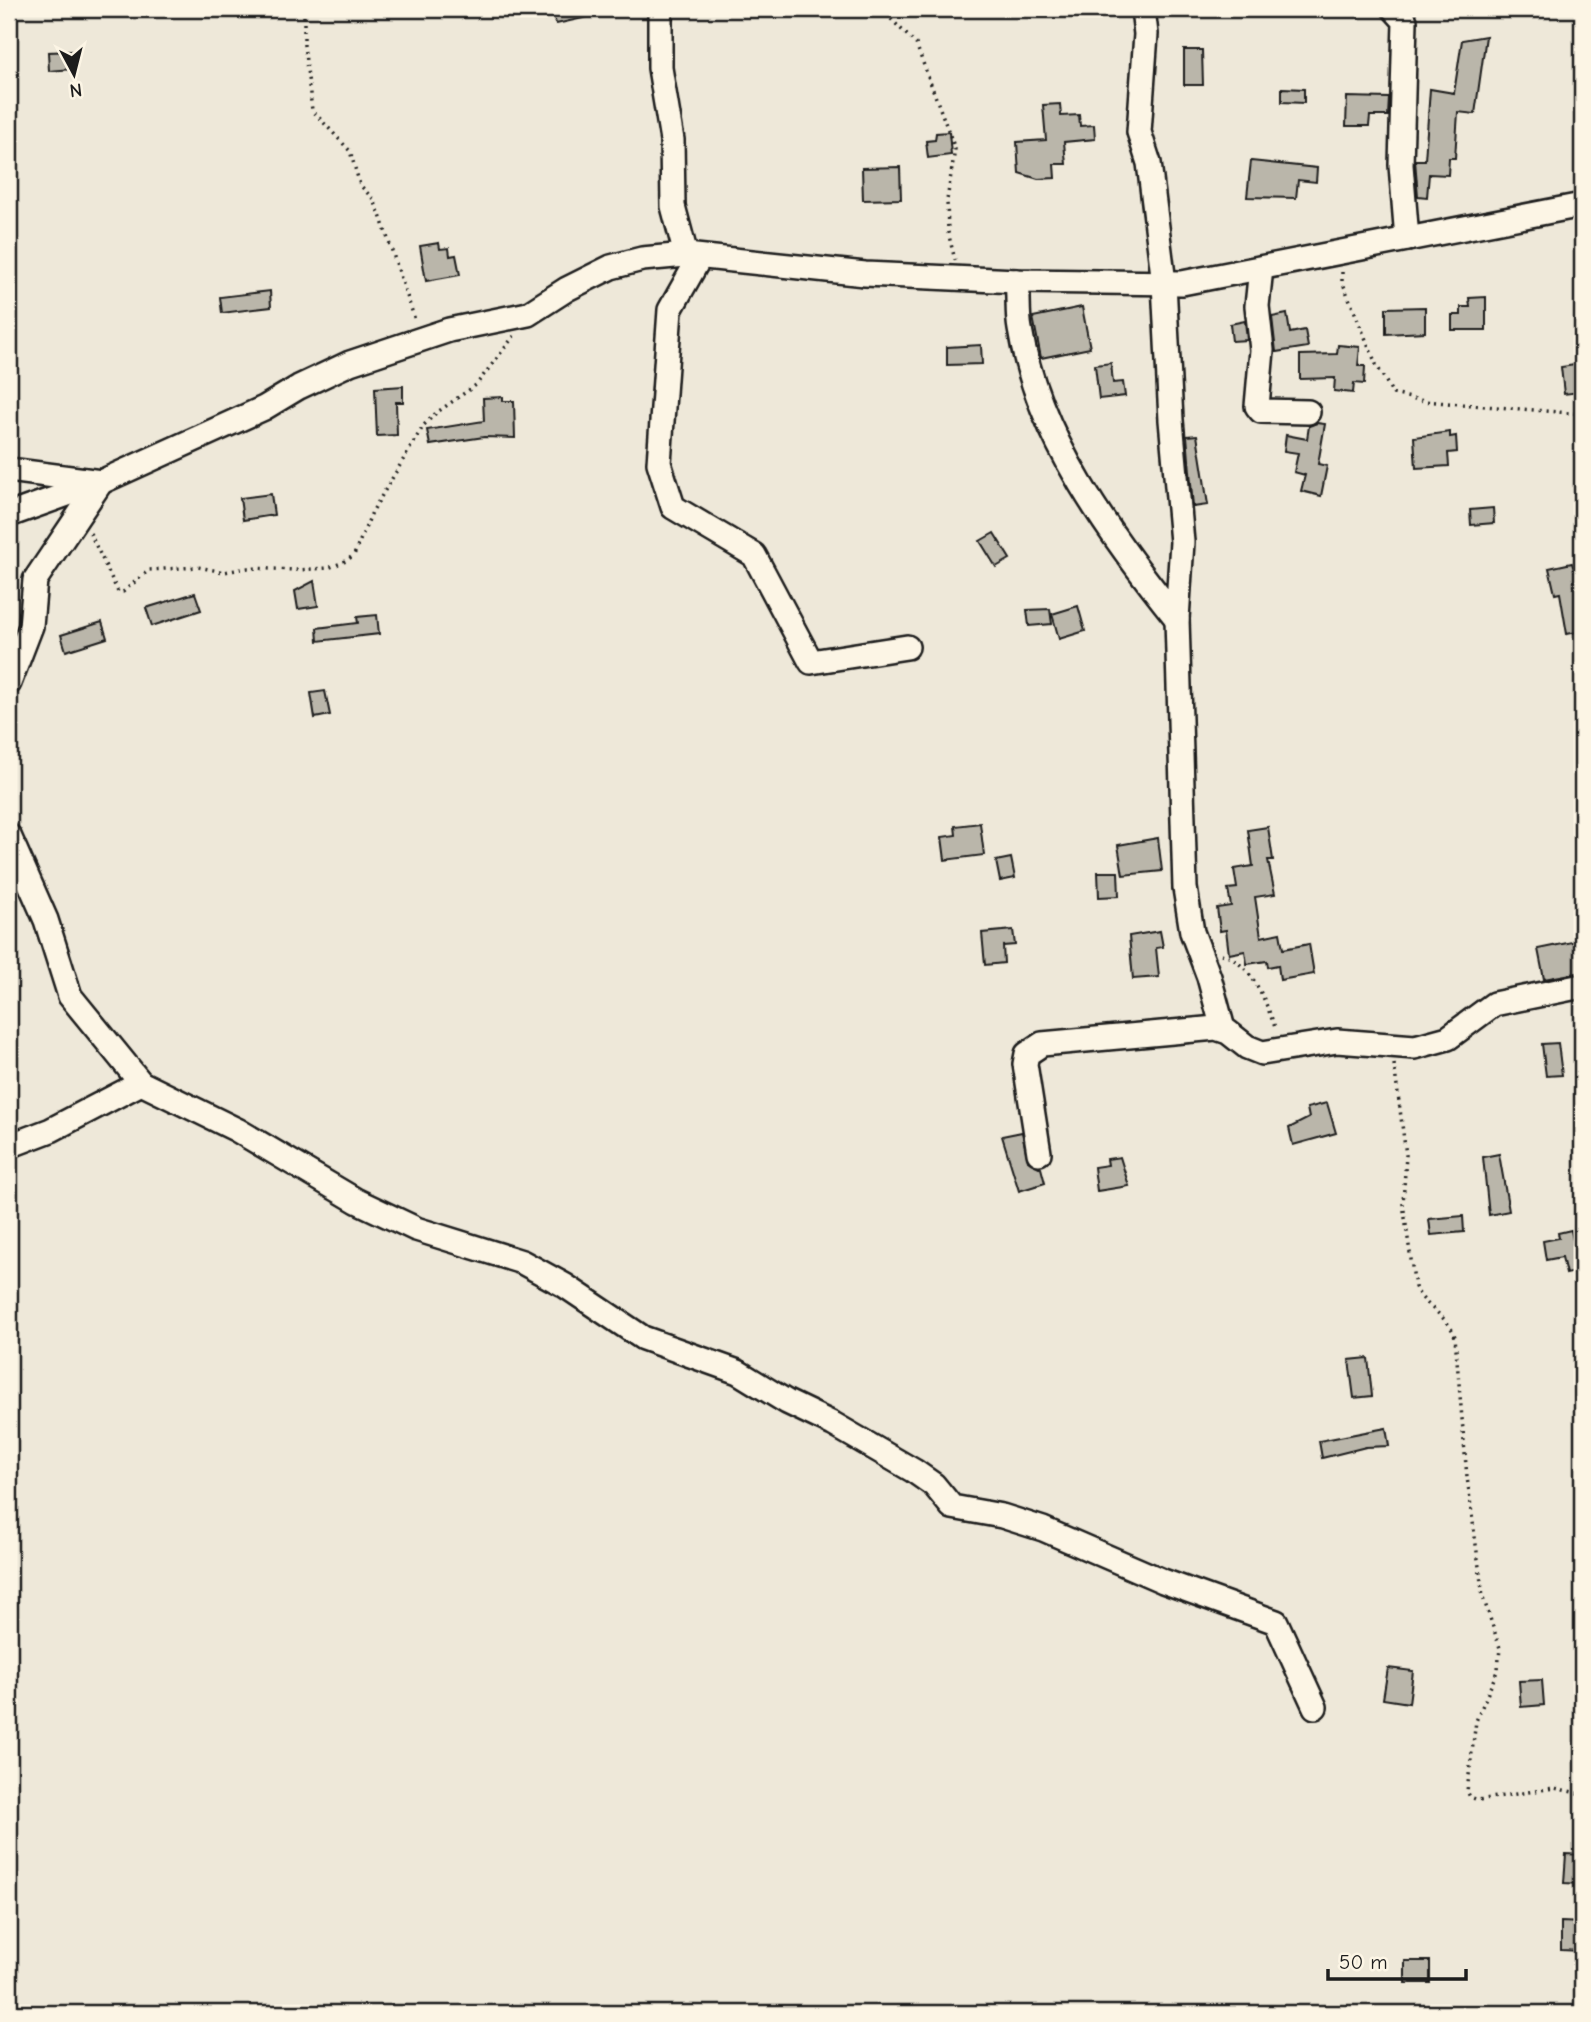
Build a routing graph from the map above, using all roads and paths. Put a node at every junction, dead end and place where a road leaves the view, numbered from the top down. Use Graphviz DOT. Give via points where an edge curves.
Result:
graph roads {
  1 [pos="304,9"];
  2 [pos="660,9"];
  3 [pos="881,9"];
  4 [pos="1143,9"];
  5 [pos="1394,9"];
  6 [pos="1582,205"];
  7 [pos="1407,239"];
  8 [pos="1351,250"];
  9 [pos="693,256"];
  10 [pos="1582,263"];
  11 [pos="1261,268"];
  12 [pos="1582,276"];
  13 [pos="961,279"];
  14 [pos="1017,281"];
  15 [pos="1164,284"];
  16 [pos="528,314"];
  17 [pos="419,339"];
  18 [pos="1308,412"];
  19 [pos="1582,414"];
  20 [pos="9,470"];
  21 [pos="101,482"];
  22 [pos="86,507"];
  23 [pos="9,515"];
  24 [pos="1177,619"];
  25 [pos="907,647"];
  26 [pos="9,683"];
  27 [pos="9,836"];
  28 [pos="1199,951"];
  29 [pos="1582,986"];
  30 [pos="1223,1029"];
  31 [pos="1392,1045"];
  32 [pos="1288,1049"];
  33 [pos="141,1083"];
  34 [pos="9,1146"];
  35 [pos="1039,1153"];
  36 [pos="1315,1707"];
  37 [pos="1582,1794"];
  1 -- 17 [label="path" via="312,110 350,152 360,185 374,200"];
  2 -- 9 [label="street" via="660,68 672,140 673,206"];
  3 -- 13 [label="path" via="916,44 955,149 947,200 948,232"];
  4 -- 15 [label="street" via="1139,132 1149,163"];
  5 -- 7 [label="street" via="1405,21 1401,165"];
  6 -- 7 [label="street"];
  7 -- 8 [label="street"];
  8 -- 11 [label="street"];
  8 -- 19 [label="path" via="1343,263 1342,281 1393,394 1424,401"];
  9 -- 13 [label="street"];
  9 -- 16 [label="street" via="642,259 611,267"];
  9 -- 25 [label="street" via="670,310 659,463 673,507 754,555 811,662"];
  10 -- 12 [label="path"];
  11 -- 15 [label="street"];
  11 -- 18 [label="street" via="1257,407 1261,411"];
  13 -- 14 [label="street"];
  14 -- 15 [label="street"];
  14 -- 24 [label="street" via="1023,340 1061,451 1108,528"];
  15 -- 24 [label="street" via="1182,542"];
  16 -- 17 [label="street"];
  16 -- 22 [label="path" via="476,385 424,425 372,512 354,555 346,561 328,568 297,570 224,572 198,566 149,570 126,591 118,592 90,535"];
  17 -- 21 [label="street" via="326,373 264,408"];
  20 -- 21 [label="street"];
  21 -- 22 [label="street"];
  21 -- 23 [label="street"];
  22 -- 26 [label="street" via="35,580 31,626"];
  24 -- 28 [label="street" via="1182,849 1188,914"];
  27 -- 33 [label="street" via="46,920 70,996"];
  28 -- 30 [label="street"];
  28 -- 32 [label="path" via="1226,955 1242,965 1266,1001 1274,1027"];
  29 -- 31 [label="street" via="1494,1004 1441,1042"];
  30 -- 32 [label="street" via="1254,1052"];
  30 -- 35 [label="street" via="1104,1036 1032,1048 1025,1063"];
  31 -- 32 [label="street" via="1337,1041"];
  31 -- 37 [label="path" via="1406,1155 1403,1204 1415,1287 1455,1337 1483,1597 1500,1648 1498,1669 1476,1721 1467,1791 1478,1800 1554,1788"];
  33 -- 34 [label="street" via="51,1130"];
  33 -- 36 [label="street" via="237,1130 357,1201 416,1228 522,1262 643,1338 738,1371 914,1471 934,1485 952,1507 1043,1529 1163,1581 1276,1622"];
}
